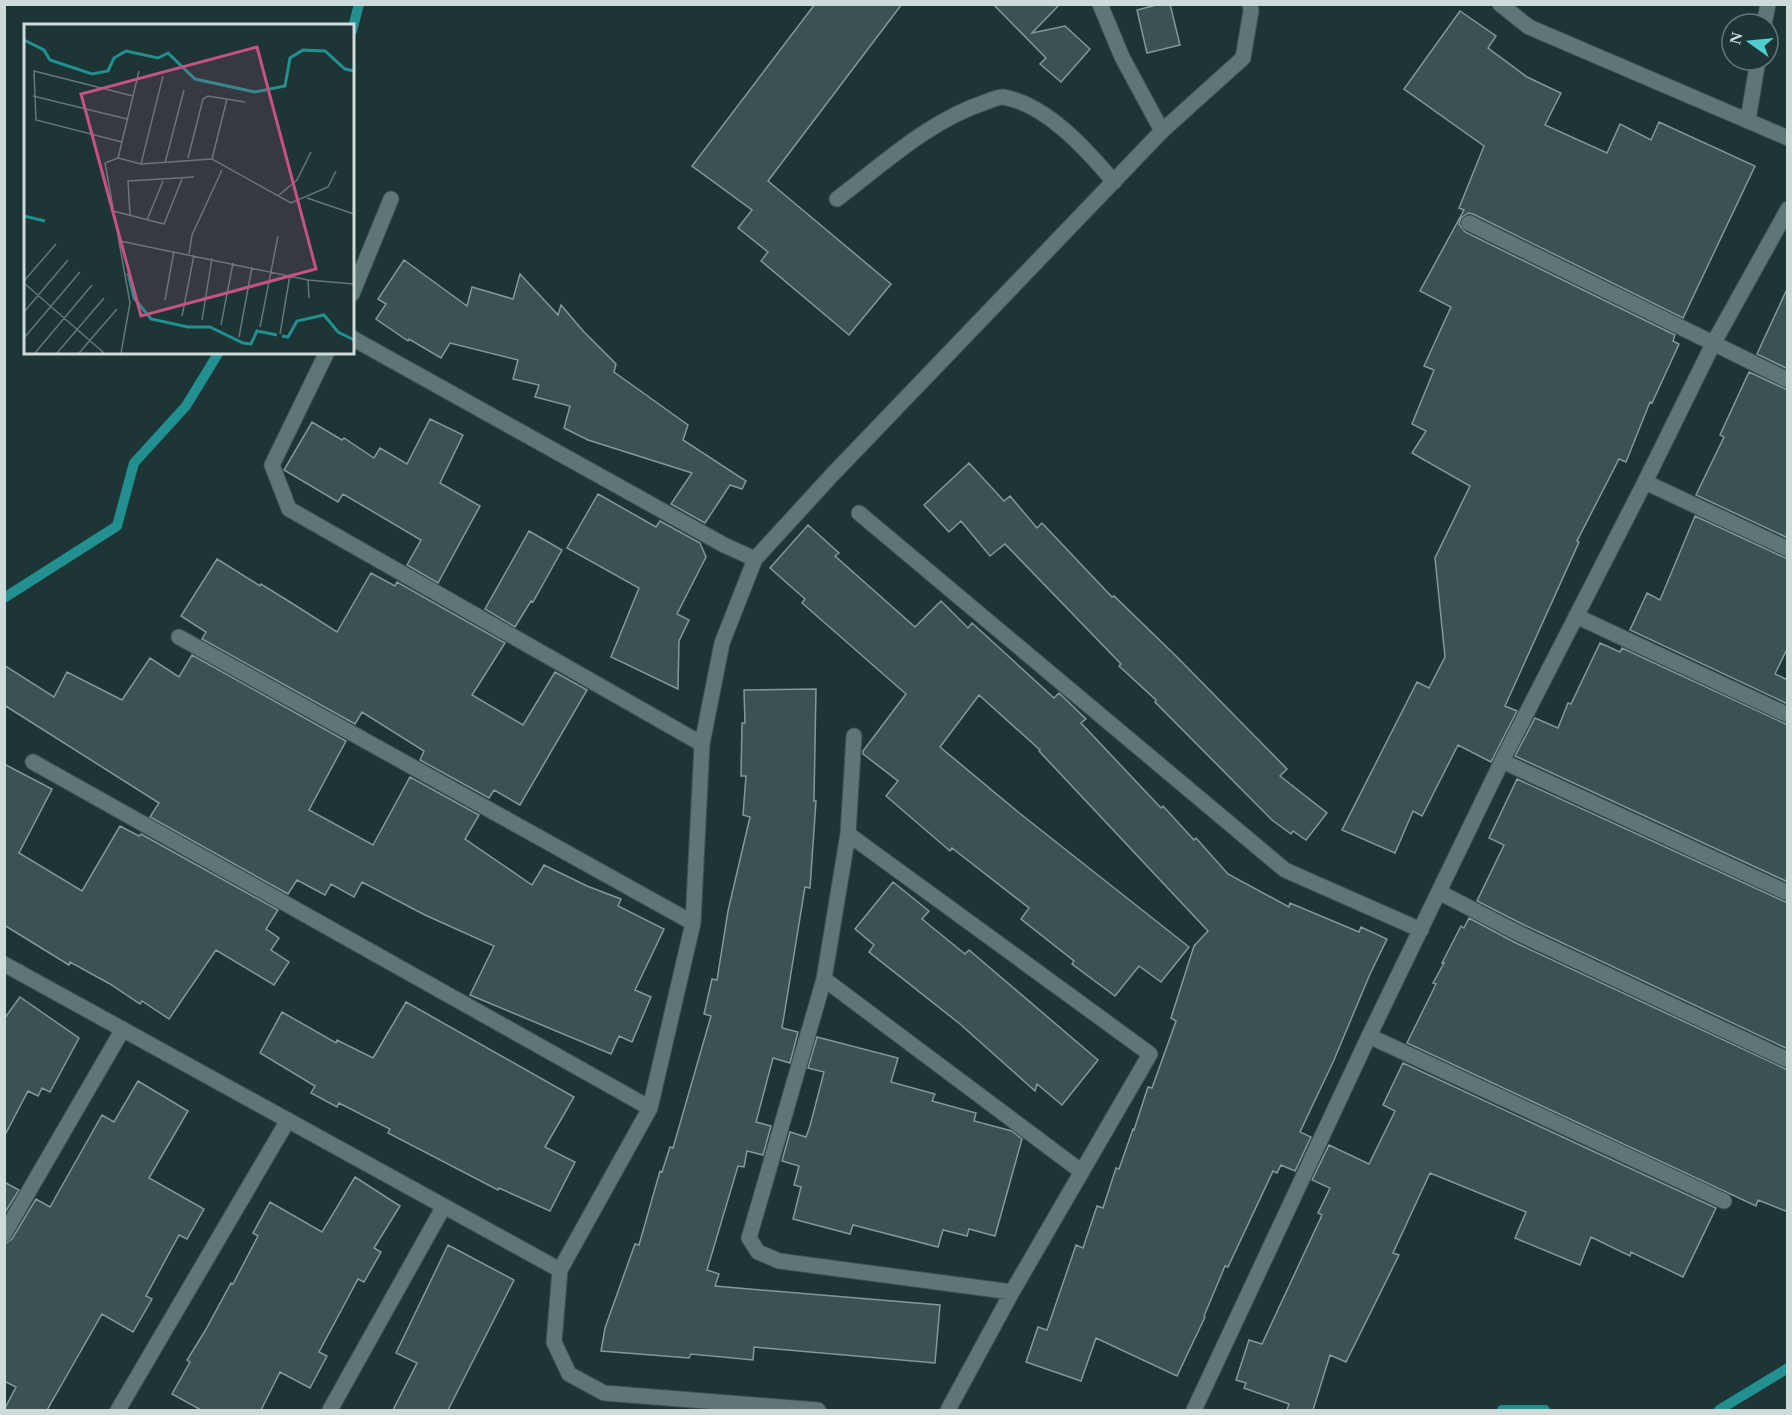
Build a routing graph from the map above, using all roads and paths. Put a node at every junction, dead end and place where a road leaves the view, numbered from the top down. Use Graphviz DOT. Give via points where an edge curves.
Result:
graph roads {
  1 [pos="1100,4"];
  2 [pos="1250,4"];
  3 [pos="1500,4"];
  4 [pos="1756,72"];
  5 [pos="1748,120"];
  6 [pos="1162,131"];
  7 [pos="1788,138"];
  8 [pos="1114,182"];
  9 [pos="391,199"];
  10 [pos="837,199"];
  11 [pos="1787,213"];
  12 [pos="1469,223"];
  13 [pos="354,289"];
  14 [pos="354,339"];
  15 [pos="1713,344"];
  16 [pos="326,354"];
  17 [pos="1788,380"];
  18 [pos="1645,482"];
  19 [pos="859,513"];
  20 [pos="1788,549"];
  21 [pos="754,559"];
  22 [pos="1576,616"];
  23 [pos="179,637"];
  24 [pos="1788,715"];
  25 [pos="854,736"];
  26 [pos="702,744"];
  27 [pos="1502,761"];
  28 [pos="33,762"];
  29 [pos="848,834"];
  30 [pos="1439,892"];
  31 [pos="1788,893"];
  32 [pos="693,923"];
  33 [pos="1421,930"];
  34 [pos="4,964"];
  35 [pos="824,980"];
  36 [pos="123,1029"];
  37 [pos="1369,1036"];
  38 [pos="1788,1060"];
  39 [pos="650,1108"];
  40 [pos="288,1120"];
  41 [pos="1082,1172"];
  42 [pos="1724,1201"];
  43 [pos="444,1206"];
  44 [pos="4,1234"];
  45 [pos="560,1270"];
  46 [pos="1011,1292"];
  47 [pos="118,1410"];
  48 [pos="330,1410"];
  49 [pos="818,1410"];
  50 [pos="948,1410"];
  51 [pos="1194,1410"];
  1 -- 6 [label="street" via="1122,57"];
  2 -- 6 [label="street" via="1243,58"];
  3 -- 5 [label="street" via="1529,27"];
  4 -- 5 [label="street"];
  5 -- 7 [label="street"];
  6 -- 8 [label="street"];
  8 -- 10 [label="street" via="1090,154 1038,109 1001,97 963,109"];
  8 -- 21 [label="street"];
  9 -- 13 [label="street"];
  11 -- 15 [label="street"];
  12 -- 15 [label="street"];
  14 -- 21 [label="street"];
  15 -- 17 [label="street"];
  15 -- 18 [label="street"];
  16 -- 26 [label="street" via="272,465 289,509"];
  18 -- 20 [label="street"];
  18 -- 22 [label="street"];
  19 -- 33 [label="street" via="1285,870"];
  21 -- 26 [label="street" via="722,643"];
  22 -- 24 [label="street"];
  22 -- 27 [label="street"];
  23 -- 32 [label="street"];
  25 -- 29 [label="street"];
  26 -- 32 [label="street"];
  27 -- 30 [label="street"];
  27 -- 31 [label="street"];
  28 -- 39 [label="street"];
  29 -- 35 [label="street"];
  29 -- 41 [label="street" via="1150,1054"];
  30 -- 33 [label="street"];
  30 -- 38 [label="street"];
  32 -- 39 [label="street"];
  33 -- 37 [label="street"];
  34 -- 36 [label="street"];
  35 -- 41 [label="street"];
  35 -- 46 [label="street" via="749,1238 758,1252 779,1261"];
  36 -- 40 [label="street"];
  36 -- 44 [label="street"];
  37 -- 42 [label="street"];
  37 -- 51 [label="street"];
  39 -- 45 [label="street"];
  40 -- 43 [label="street"];
  40 -- 47 [label="street"];
  41 -- 46 [label="street"];
  43 -- 45 [label="street"];
  43 -- 48 [label="street"];
  45 -- 49 [label="street" via="554,1341 568,1374 604,1393"];
  46 -- 50 [label="street"];
}
